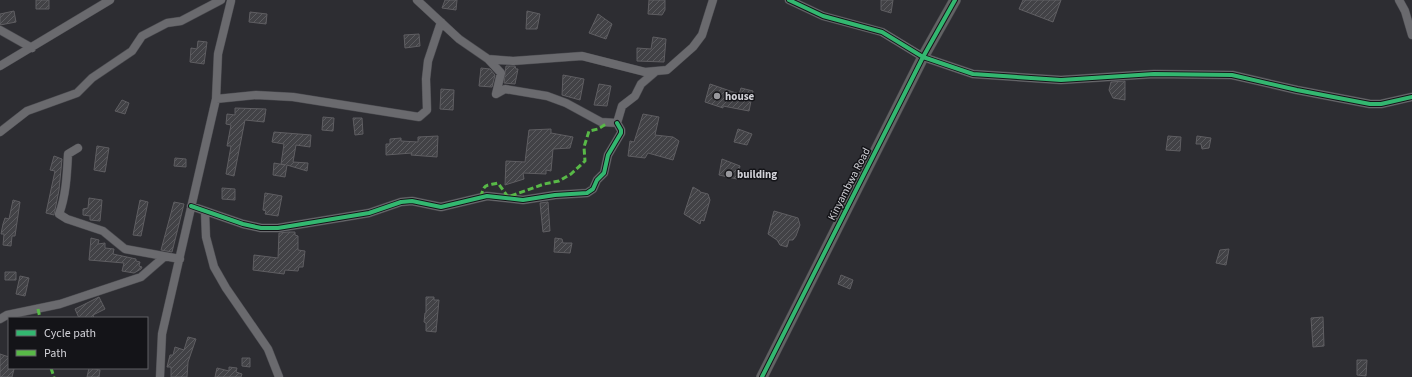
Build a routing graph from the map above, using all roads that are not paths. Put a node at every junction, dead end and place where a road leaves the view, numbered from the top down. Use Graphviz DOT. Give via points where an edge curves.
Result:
graph roads {
  1 [pos="110,0"];
  2 [pos="221,0"];
  3 [pos="417,0"];
  4 [pos="713,0"];
  5 [pos="789,0"];
  6 [pos="955,0"];
  7 [pos="1399,0"];
  8 [pos="231,1"];
  9 [pos="441,22"];
  10 [pos="0,30"];
  11 [pos="1412,35"];
  12 [pos="32,48"];
  13 [pos="923,57"];
  14 [pos="488,59"];
  15 [pos="0,66"];
  16 [pos="655,72"];
  17 [pos="1412,97"];
  18 [pos="216,99"];
  19 [pos="617,123"];
  20 [pos="0,132"];
  21 [pos="78,148"];
  22 [pos="191,206"];
  23 [pos="205,212"];
  24 [pos="164,257"];
  25 [pos="180,259"];
  26 [pos="0,318"];
  27 [pos="160,377"];
  28 [pos="279,377"];
  29 [pos="762,377"];
  1 -- 12 [label="street"];
  2 -- 20 [label="street" via="181,21 167,23 142,36 132,51 92,78 77,93 27,111"];
  3 -- 9 [label="street"];
  4 -- 16 [label="street" via="702,35 693,47 667,70"];
  5 -- 13 [label="street" via="823,16 882,32"];
  6 -- 13 [label="street, Kinyambwa Road"];
  7 -- 11 [label="street"];
  8 -- 18 [label="street" via="218,54"];
  9 -- 14 [label="street" via="459,40"];
  9 -- 18 [label="street" via="428,61 427,110 419,117 293,97 256,95"];
  10 -- 12 [label="street"];
  12 -- 15 [label="street"];
  13 -- 17 [label="street" via="973,74 1000,78 1061,80 1154,74 1232,75 1370,104"];
  13 -- 29 [label="street, Kinyambwa Road"];
  14 -- 16 [label="street" via="513,61 582,56 645,72"];
  14 -- 19 [label="street" via="501,73 496,94 505,89 547,96 601,122"];
  16 -- 19 [label="street" via="641,84 635,96 622,106"];
  18 -- 22 [label="street"];
  19 -- 23 [label="street" via="621,133 608,155 604,173 597,180 594,189 587,194 523,200 487,196 441,207 412,201 401,202 369,213 278,228 261,228"];
  21 -- 24 [label="street" via="68,154 59,214 103,231 125,249"];
  22 -- 23 [label="street"];
  22 -- 25 [label="street"];
  23 -- 28 [label="street" via="206,237 214,267 268,349"];
  24 -- 25 [label="street"];
  24 -- 26 [label="street" via="141,277 60,304"];
  25 -- 27 [label="street" via="162,334"];
}
